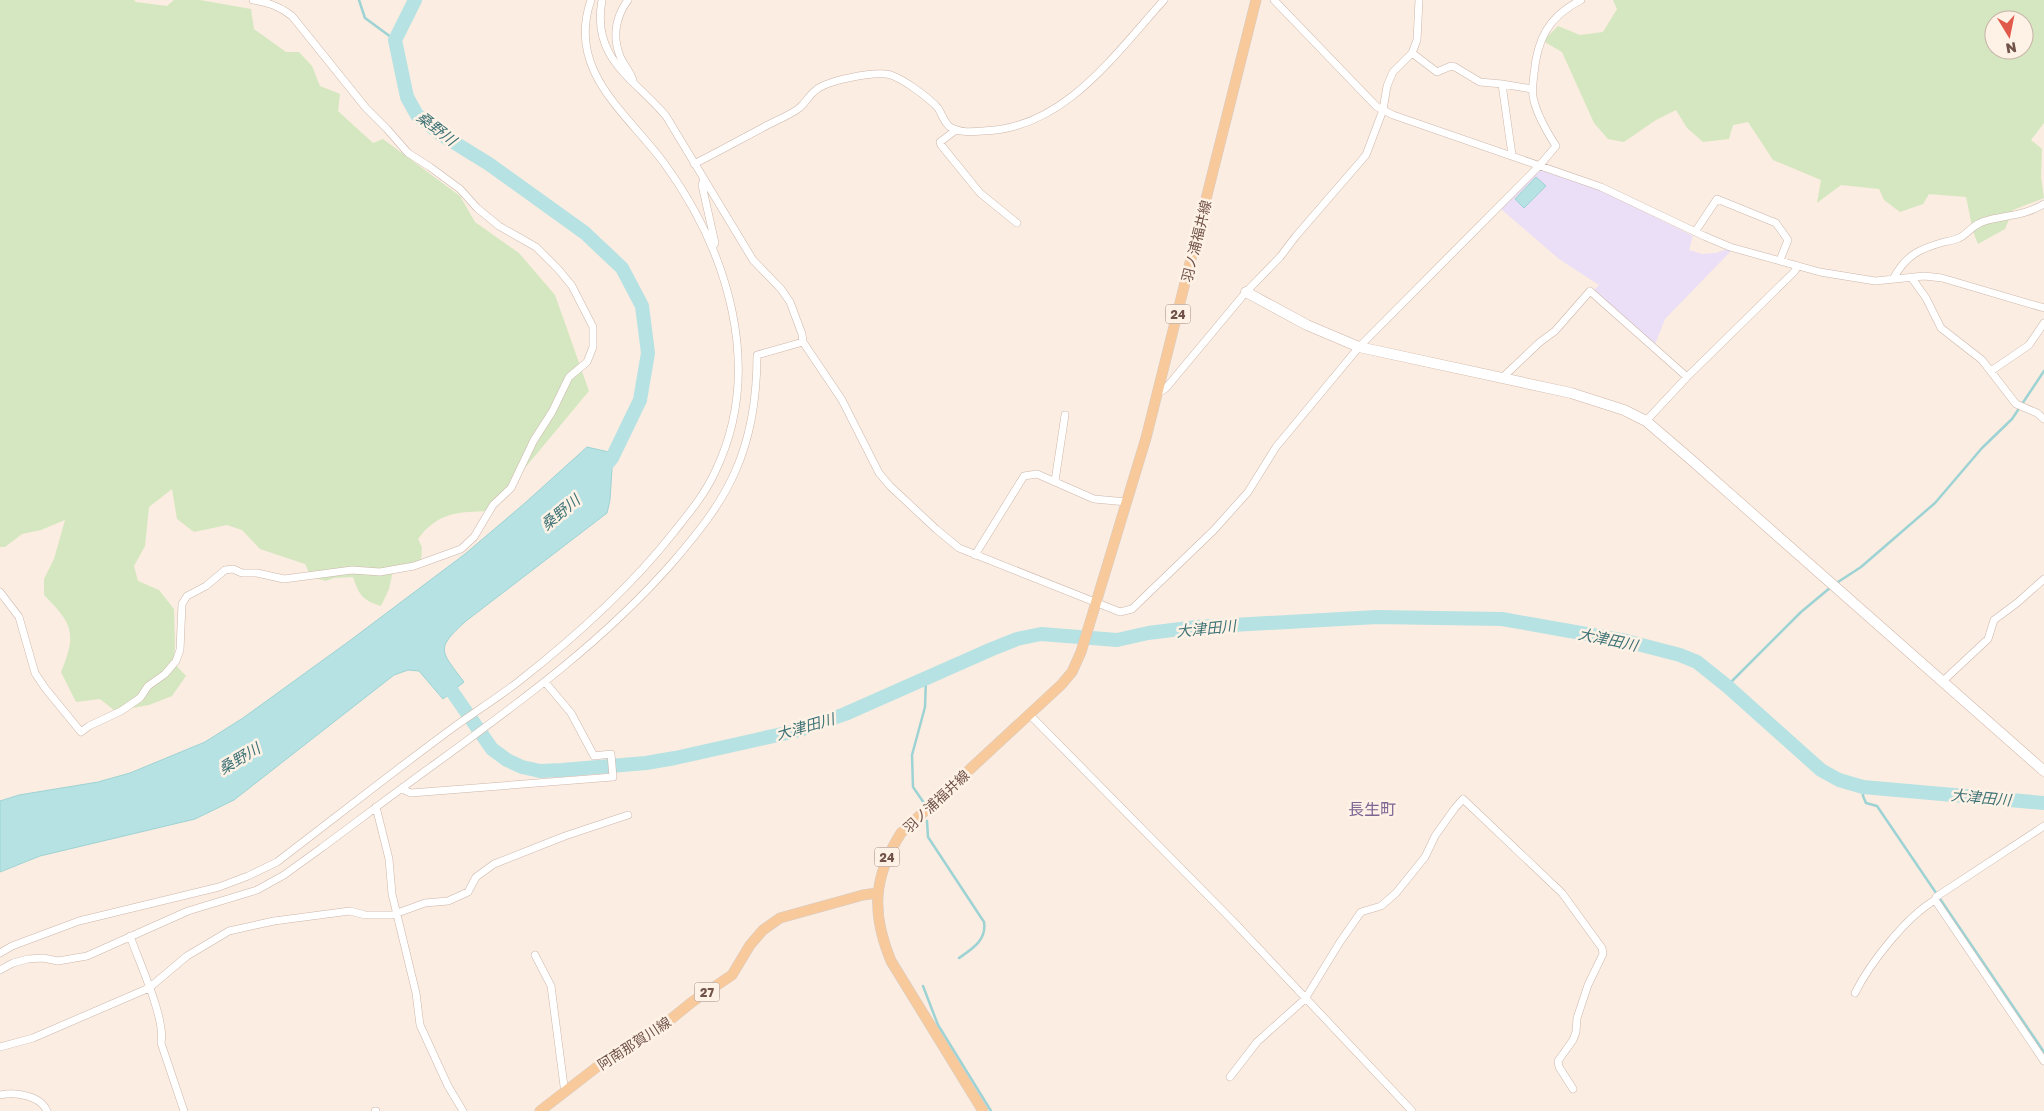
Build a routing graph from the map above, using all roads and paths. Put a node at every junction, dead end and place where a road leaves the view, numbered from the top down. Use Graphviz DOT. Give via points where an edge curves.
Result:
graph roads {
  1 [pos="253,0"];
  2 [pos="591,0"];
  3 [pos="602,0"];
  4 [pos="628,0"];
  5 [pos="1164,0"];
  6 [pos="1256,0"];
  7 [pos="1274,0"];
  8 [pos="1419,0"];
  9 [pos="1581,0"];
  10 [pos="1412,53"];
  11 [pos="635,84"];
  12 [pos="1502,84"];
  13 [pos="1532,89"];
  14 [pos="1383,110"];
  15 [pos="956,130"];
  16 [pos="1512,156"];
  17 [pos="694,164"];
  18 [pos="1540,165"];
  19 [pos="704,179"];
  20 [pos="2044,204"];
  21 [pos="1017,223"];
  22 [pos="1695,232"];
  23 [pos="712,248"];
  24 [pos="1780,260"];
  25 [pos="1798,266"];
  26 [pos="1911,277"];
  27 [pos="1893,280"];
  28 [pos="1246,292"];
  29 [pos="2044,308"];
  30 [pos="2044,323"];
  31 [pos="803,342"];
  32 [pos="1359,347"];
  33 [pos="1991,371"];
  34 [pos="1687,377"];
  35 [pos="1502,378"];
  36 [pos="1158,394"];
  37 [pos="1065,415"];
  38 [pos="2044,420"];
  39 [pos="1646,422"];
  40 [pos="1055,481"];
  41 [pos="1128,502"];
  42 [pos="975,555"];
  43 [pos="2044,579"];
  44 [pos="0,592"];
  45 [pos="1095,604"];
  46 [pos="1943,681"];
  47 [pos="545,682"];
  48 [pos="1030,715"];
  49 [pos="2044,771"];
  50 [pos="402,787"];
  51 [pos="376,807"];
  52 [pos="628,815"];
  53 [pos="2044,826"];
  54 [pos="877,893"];
  55 [pos="1935,900"];
  56 [pos="398,913"];
  57 [pos="130,936"];
  58 [pos="0,953"];
  59 [pos="535,955"];
  60 [pos="0,970"];
  61 [pos="150,988"];
  62 [pos="1856,994"];
  63 [pos="1305,999"];
  64 [pos="0,1047"];
  65 [pos="2044,1061"];
  66 [pos="1230,1077"];
  67 [pos="1573,1089"];
  68 [pos="567,1091"];
  69 [pos="0,1095"];
  70 [pos="47,1111"];
  71 [pos="184,1111"];
  72 [pos="463,1111"];
  73 [pos="542,1111"];
  74 [pos="983,1111"];
  75 [pos="1412,1111"];
  1 -- 44 [label="street" via="280,7 292,16 366,108 408,153 460,189 499,226 536,247 558,269 572,286 593,327 593,348 587,362 570,377 511,488 493,504 474,537 461,549 414,566 380,572 352,570 284,579 225,570 187,596 182,604 180,650 165,674 148,686 140,698 81,732 35,673 20,617"];
  2 -- 23 [label="street" via="585,31 588,56 598,80 609,99 657,154 684,192"];
  3 -- 11 [label="street" via="602,35 618,69"];
  4 -- 11 [label="street" via="620,11 616,36 619,54"];
  5 -- 15 [label="street" via="1085,87 1067,101 1014,128"];
  6 -- 36 [label="main road, 羽ノ浦福井線 / 24"];
  7 -- 14 [label="street"];
  8 -- 10 [label="street" via="1418,34"];
  9 -- 13 [label="street" via="1557,16 1539,42"];
  10 -- 12 [label="street" via="1437,72 1451,66 1480,82"];
  10 -- 14 [label="street" via="1394,72 1387,86"];
  11 -- 17 [label="street" via="666,116"];
  12 -- 13 [label="street"];
  12 -- 16 [label="street"];
  13 -- 18 [label="street" via="1538,113 1556,146"];
  14 -- 16 [label="street"];
  14 -- 28 [label="street" via="1366,155 1280,257"];
  15 -- 17 [label="street" via="948,125 931,102 894,75 884,74 822,86 798,109"];
  15 -- 21 [label="street" via="940,142 941,145 980,194"];
  16 -- 18 [label="street"];
  17 -- 19 [label="street"];
  18 -- 22 [label="street" via="1601,187"];
  18 -- 32 [label="street"];
  19 -- 23 [label="street" via="702,185 715,243"];
  19 -- 31 [label="street" via="753,260 790,302"];
  20 -- 27 [label="street" via="2032,211 1983,221 1960,238 1923,248 1908,258"];
  22 -- 24 [label="street" via="1730,247"];
  22 -- 24 [label="street" via="1717,198 1776,223 1788,240"];
  23 -- 58 [label="street" via="734,312 738,342 738,388 729,436 715,472 695,505 653,558 602,610 518,682 276,862 219,887 79,921"];
  24 -- 25 [label="street"];
  25 -- 27 [label="street" via="1875,281"];
  25 -- 34 [label="street"];
  26 -- 27 [label="street"];
  26 -- 29 [label="street" via="1942,278"];
  26 -- 33 [label="street" via="1941,328 1970,349"];
  28 -- 32 [label="street" via="1306,325"];
  28 -- 36 [label="street"];
  30 -- 33 [label="street" via="2029,345"];
  31 -- 42 [label="street" via="842,400 879,473 959,548"];
  31 -- 47 [label="street" via="757,355 754,409 746,443 734,473 704,525 625,614"];
  32 -- 35 [label="street"];
  32 -- 45 [label="street" via="1276,448 1248,492 1207,537 1132,609 1120,612"];
  33 -- 38 [label="street" via="2021,406"];
  34 -- 35 [label="street" via="1590,291 1555,331"];
  34 -- 39 [label="street"];
  35 -- 39 [label="street" via="1580,396 1624,410"];
  36 -- 41 [label="main road, 羽ノ浦福井線 / 24"];
  37 -- 40 [label="street"];
  39 -- 46 [label="street"];
  40 -- 41 [label="street" via="1094,498"];
  40 -- 42 [label="street" via="1037,474 1024,476"];
  41 -- 45 [label="main road, 羽ノ浦福井線 / 24"];
  42 -- 45 [label="street"];
  43 -- 46 [label="street" via="1994,620 1988,639"];
  45 -- 48 [label="main road, 羽ノ浦福井線 / 24" via="1091,625 1072,672"];
  46 -- 49 [label="street"];
  47 -- 50 [label="street"];
  47 -- 50 [label="street" via="567,707 594,756 611,754 613,777 411,793"];
  48 -- 54 [label="main road, 羽ノ浦福井線 / 24" via="902,833 889,853"];
  48 -- 63 [label="street" via="1232,920"];
  50 -- 51 [label="street"];
  51 -- 56 [label="street"];
  51 -- 57 [label="street" via="284,875 257,890 188,911"];
  52 -- 56 [label="street" via="494,864 476,877 468,892 448,901 425,903"];
  53 -- 55 [label="street"];
  54 -- 68 [label="main road, 阿南那賀川線 / 27" via="780,918 750,945 732,975 655,1032 615,1053"];
  54 -- 74 [label="main road, 羽ノ浦福井線 / 24" via="882,941 891,961"];
  55 -- 62 [label="street" via="1913,916 1886,947"];
  55 -- 65 [label="street"];
  56 -- 61 [label="street" via="365,915 350,912 274,921 229,931 187,956"];
  56 -- 72 [label="street" via="420,1025"];
  57 -- 60 [label="street" via="87,956 58,961 28,959"];
  57 -- 61 [label="street"];
  59 -- 68 [label="street" via="551,986"];
  61 -- 64 [label="street" via="33,1038"];
  61 -- 71 [label="street" via="163,1033 161,1043"];
  63 -- 66 [label="street" via="1257,1042"];
  63 -- 67 [label="street" via="1361,912 1381,906 1396,894 1463,799 1562,893 1602,948 1603,954 1577,1018 1576,1032 1558,1061"];
  63 -- 75 [label="street"];
  68 -- 73 [label="main road, 阿南那賀川線 / 27"];
  69 -- 70 [label="street" via="27,1096 38,1101"];
}
